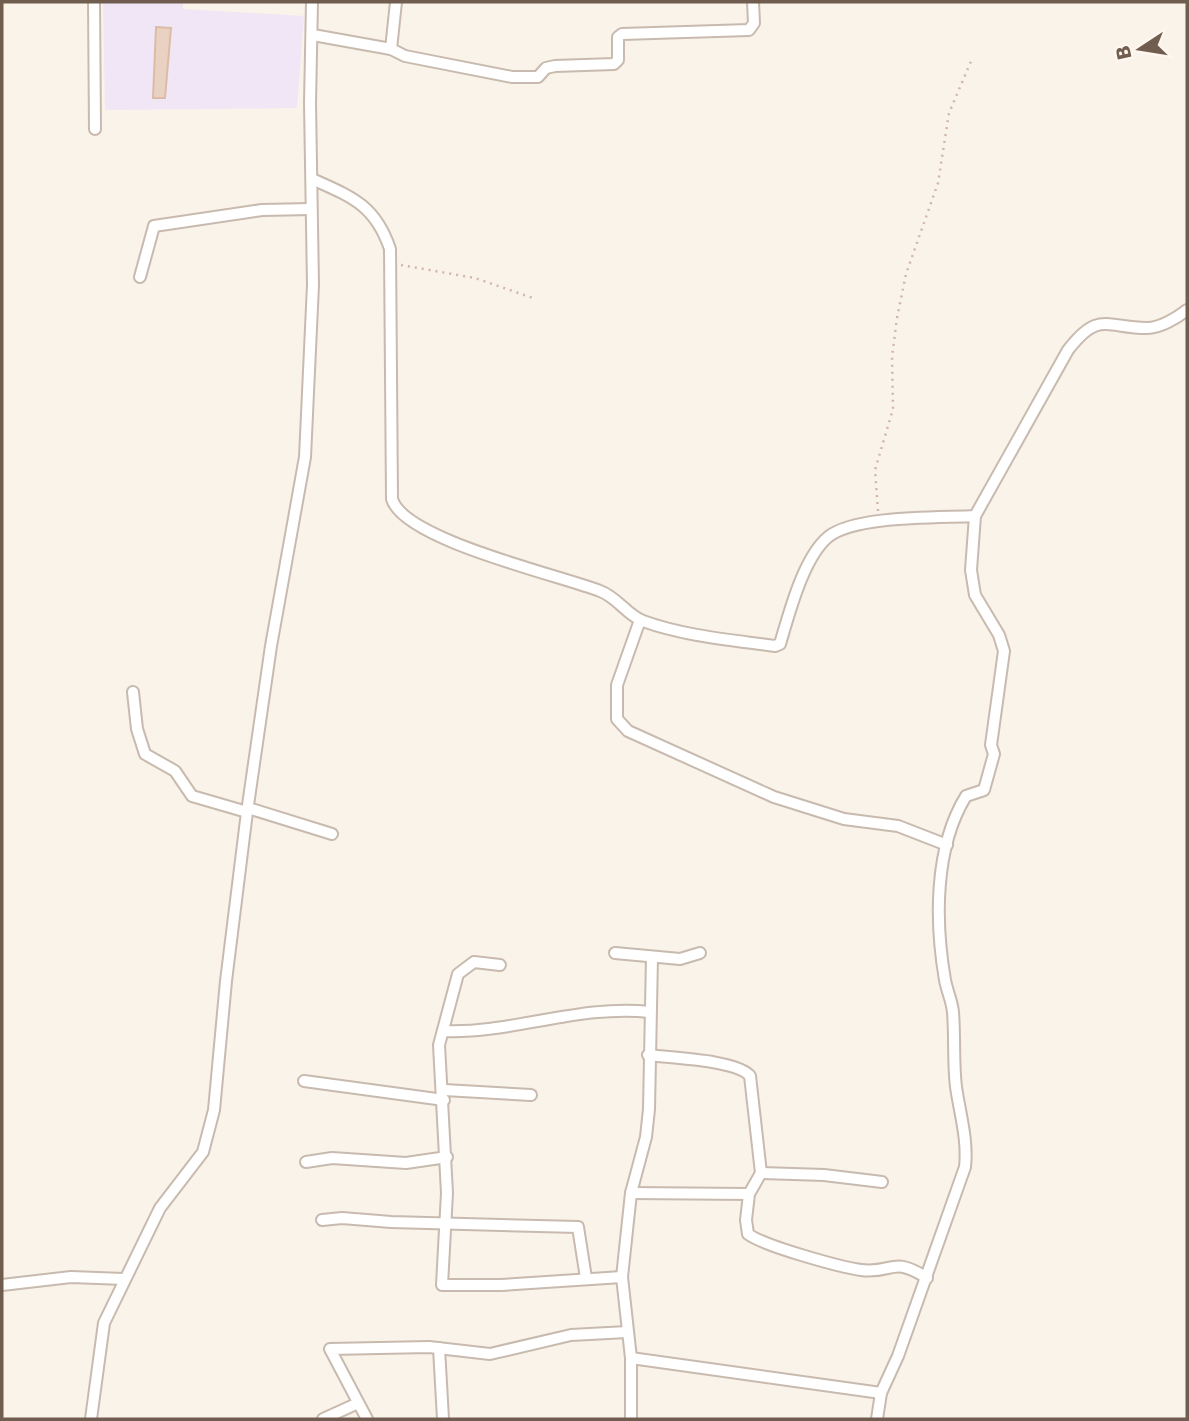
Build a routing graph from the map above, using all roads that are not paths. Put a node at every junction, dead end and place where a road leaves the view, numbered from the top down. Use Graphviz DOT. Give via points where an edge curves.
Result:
graph roads {
  1 [pos="94,2"];
  2 [pos="312,2"];
  3 [pos="396,2"];
  4 [pos="753,2"];
  5 [pos="313,35"];
  6 [pos="391,49"];
  7 [pos="95,129"];
  8 [pos="312,179"];
  9 [pos="311,209"];
  10 [pos="140,277"];
  11 [pos="1187,310"];
  12 [pos="975,516"];
  13 [pos="640,620"];
  14 [pos="133,692"];
  15 [pos="248,810"];
  16 [pos="332,834"];
  17 [pos="947,845"];
  18 [pos="615,953"];
  19 [pos="700,953"];
  20 [pos="652,957"];
  21 [pos="500,965"];
  22 [pos="650,1012"];
  23 [pos="443,1031"];
  24 [pos="648,1055"];
  25 [pos="304,1081"];
  26 [pos="444,1095"];
  27 [pos="531,1095"];
  28 [pos="447,1157"];
  29 [pos="306,1162"];
  30 [pos="761,1173"];
  31 [pos="882,1182"];
  32 [pos="631,1193"];
  33 [pos="749,1194"];
  34 [pos="322,1220"];
  35 [pos="446,1224"];
  36 [pos="622,1277"];
  37 [pos="586,1278"];
  38 [pos="927,1278"];
  39 [pos="124,1279"];
  40 [pos="2,1285"];
  41 [pos="627,1332"];
  42 [pos="439,1348"];
  43 [pos="631,1358"];
  44 [pos="881,1393"];
  45 [pos="356,1404"];
  46 [pos="91,1419"];
  47 [pos="323,1419"];
  48 [pos="366,1419"];
  49 [pos="443,1419"];
  50 [pos="631,1419"];
  51 [pos="877,1419"];
  1 -- 7 [label="street"];
  2 -- 5 [label="street"];
  3 -- 6 [label="street"];
  4 -- 6 [label="street" via="754,23 749,30 622,34 614,64 555,66 545,68 538,78 405,56"];
  5 -- 6 [label="street"];
  5 -- 8 [label="street"];
  8 -- 9 [label="street"];
  8 -- 13 [label="street" via="341,192 381,223 391,264 394,505 411,521 451,542 615,598"];
  9 -- 10 [label="street" via="262,210 154,226"];
  9 -- 15 [label="street" via="313,285 305,457"];
  11 -- 12 [label="street" via="1147,328 1113,322 1098,324 1080,335"];
  12 -- 13 [label="street" via="880,522 829,536 803,577 780,644 775,646"];
  12 -- 17 [label="street" via="971,570 975,595 999,635 1003,666 991,775 984,790 966,796"];
  13 -- 17 [label="street" via="617,685 617,719 628,731 774,797 844,819 898,826"];
  14 -- 15 [label="street" via="136,729 145,754 175,771 192,796"];
  15 -- 16 [label="street"];
  15 -- 39 [label="street" via="209,1136 195,1164 160,1208"];
  17 -- 38 [label="street" via="939,891 940,926 967,1152"];
  18 -- 20 [label="street"];
  19 -- 20 [label="street" via="680,959"];
  20 -- 22 [label="street"];
  21 -- 23 [label="street" via="474,962 458,974"];
  22 -- 23 [label="street" via="621,1008 518,1027"];
  22 -- 24 [label="street"];
  23 -- 26 [label="street" via="439,1045"];
  24 -- 30 [label="street" via="744,1069 750,1076"];
  24 -- 32 [label="street" via="646,1137"];
  25 -- 26 [label="street"];
  26 -- 27 [label="street"];
  26 -- 28 [label="street"];
  28 -- 29 [label="street" via="406,1163 332,1158"];
  28 -- 35 [label="street"];
  30 -- 31 [label="street"];
  30 -- 33 [label="street"];
  32 -- 33 [label="street"];
  32 -- 36 [label="street"];
  33 -- 38 [label="street" via="748,1234 758,1242 860,1270 909,1266"];
  34 -- 35 [label="street"];
  35 -- 37 [label="street" via="578,1227"];
  35 -- 37 [label="street" via="442,1285"];
  36 -- 37 [label="street"];
  36 -- 41 [label="street"];
  38 -- 44 [label="street"];
  39 -- 40 [label="street" via="71,1277"];
  39 -- 46 [label="street" via="99,1342"];
  41 -- 42 [label="street" via="571,1335 490,1354"];
  41 -- 43 [label="street"];
  42 -- 45 [label="street" via="330,1349"];
  42 -- 49 [label="street"];
  43 -- 44 [label="street"];
  43 -- 50 [label="street"];
  44 -- 51 [label="street"];
  45 -- 47 [label="street"];
  45 -- 48 [label="street"];
}
